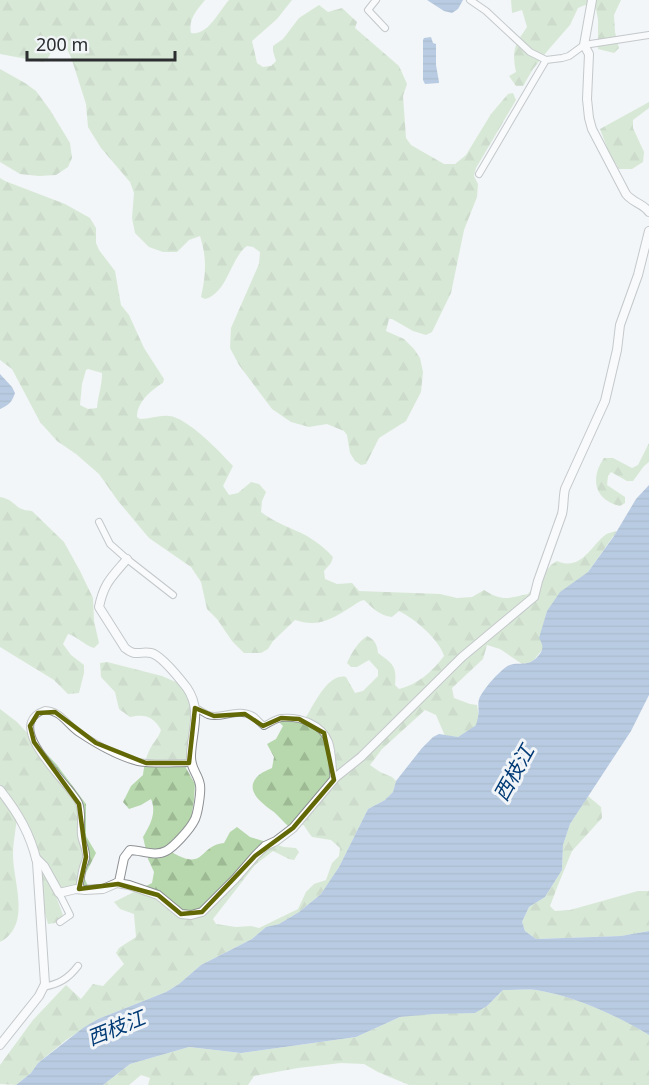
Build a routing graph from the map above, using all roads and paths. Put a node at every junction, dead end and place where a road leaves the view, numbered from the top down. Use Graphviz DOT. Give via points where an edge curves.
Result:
graph roads {
  1 [pos="376,0"];
  2 [pos="470,0"];
  3 [pos="592,0"];
  4 [pos="385,28"];
  5 [pos="649,35"];
  6 [pos="584,45"];
  7 [pos="546,60"];
  8 [pos="479,174"];
  9 [pos="648,209"];
  10 [pos="649,231"];
  11 [pos="99,522"];
  12 [pos="127,560"];
  13 [pos="173,595"];
  14 [pos="195,708"];
  15 [pos="190,764"];
  16 [pos="334,780"];
  17 [pos="0,790"];
  18 [pos="36,858"];
  19 [pos="117,883"];
  20 [pos="79,889"];
  21 [pos="59,893"];
  22 [pos="60,922"];
  23 [pos="78,966"];
  24 [pos="43,987"];
  25 [pos="0,1045"];
  1 -- 4 [label="street" via="368,10"];
  2 -- 7 [label="street" via="530,52"];
  3 -- 6 [label="street"];
  5 -- 6 [label="street"];
  6 -- 7 [label="street" via="569,56"];
  6 -- 9 [label="street" via="589,54 586,99 592,129 626,194"];
  7 -- 8 [label="street"];
  10 -- 16 [label="street" via="620,326 605,401 565,489 562,514 534,597 462,657"];
  11 -- 12 [label="street" via="110,544"];
  12 -- 13 [label="street"];
  12 -- 14 [label="street" via="103,590 99,607 125,648 135,654 158,656 187,689"];
  14 -- 15 [label="street"];
  14 -- 16 [label="street" via="208,715 245,714 264,726 280,718 310,722 330,744"];
  15 -- 19 [label="street" via="201,787 194,822 166,852 130,850"];
  15 -- 20 [label="street" via="146,763 123,757 77,732 55,712 45,710 35,716 30,726 34,742 79,804 86,857"];
  16 -- 19 [label="street" via="293,828 265,846 197,915 181,914 158,895"];
  17 -- 18 [label="street" via="18,814"];
  18 -- 21 [label="street"];
  18 -- 24 [label="street"];
  19 -- 20 [label="street" via="103,890"];
  20 -- 21 [label="street"];
  21 -- 22 [label="street" via="70,915"];
  23 -- 24 [label="street" via="65,980"];
  24 -- 25 [label="street"];
}
